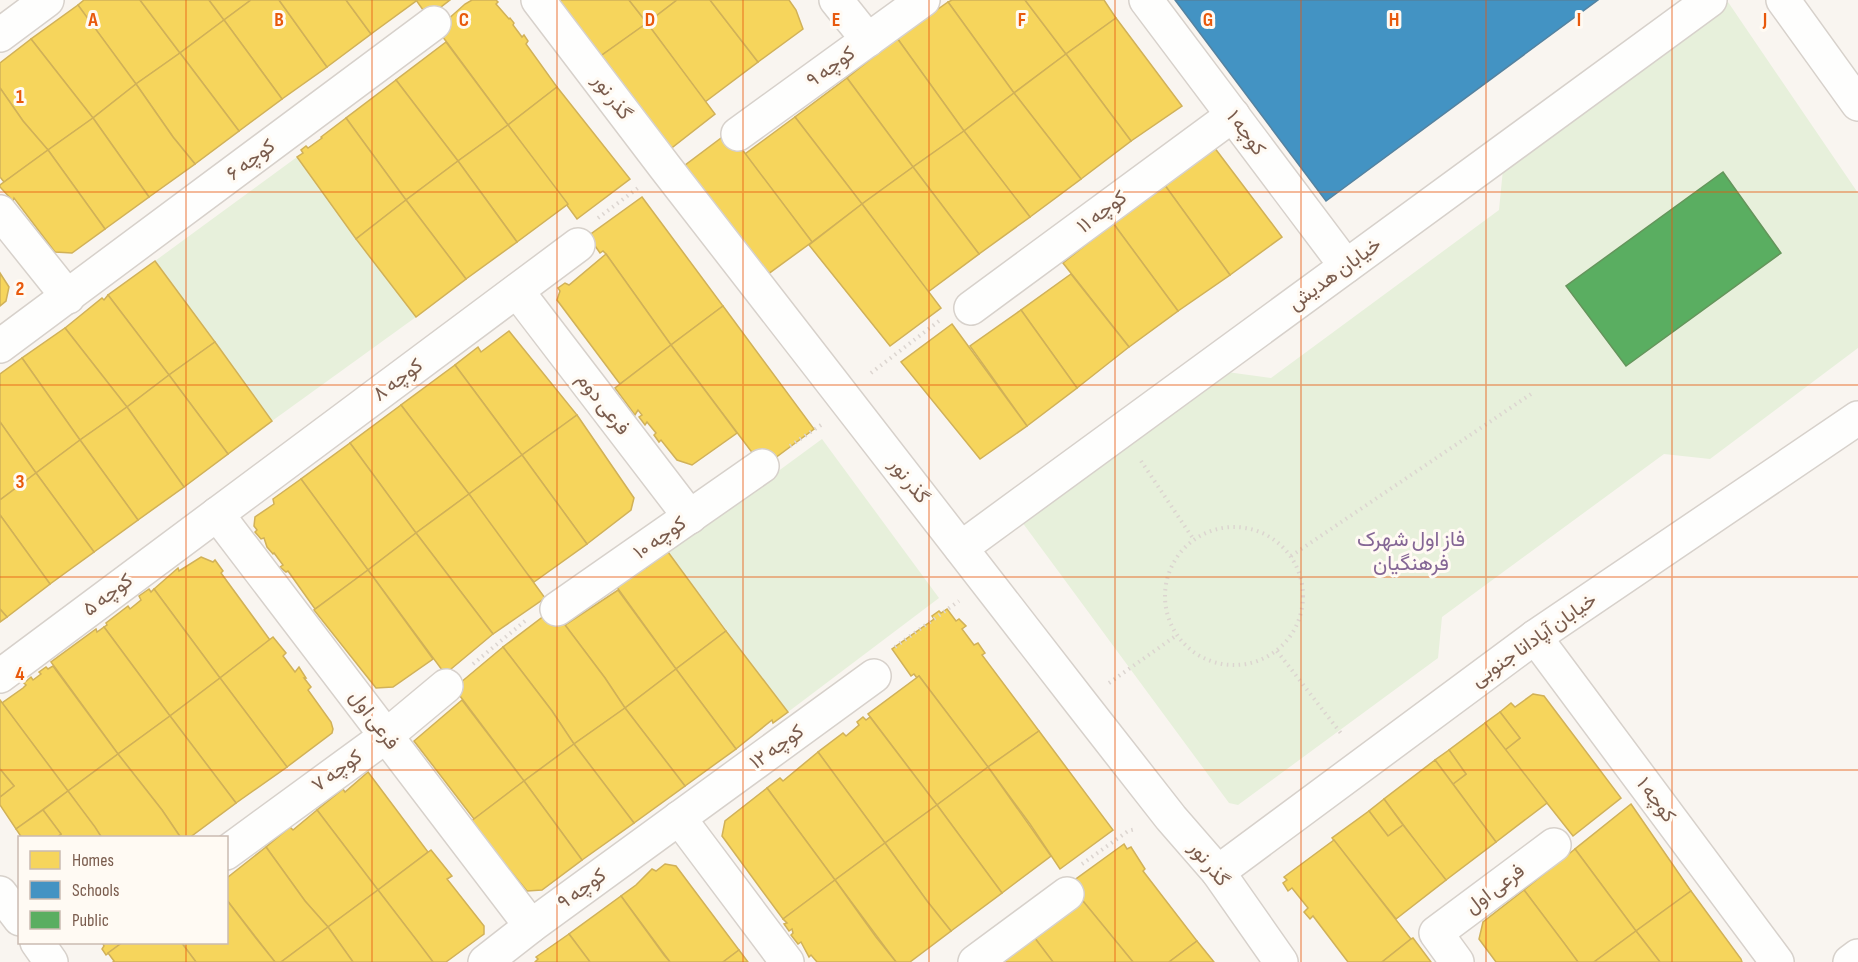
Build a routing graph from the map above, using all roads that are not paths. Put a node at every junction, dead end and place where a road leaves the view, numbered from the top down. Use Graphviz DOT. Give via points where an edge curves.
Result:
graph roads {
  1 [pos="47,0"];
  2 [pos="538,0"];
  3 [pos="836,0"];
  4 [pos="923,0"];
  5 [pos="1146,0"];
  6 [pos="1710,0"];
  7 [pos="1783,0"];
  8 [pos="434,23"];
  9 [pos="0,34"];
  10 [pos="868,40"];
  11 [pos="1858,104"];
  12 [pos="1233,115"];
  13 [pos="738,134"];
  14 [pos="0,212"];
  15 [pos="578,245"];
  16 [pos="1346,266"];
  17 [pos="517,291"];
  18 [pos="68,297"];
  19 [pos="971,308"];
  20 [pos="0,346"];
  21 [pos="1858,418"];
  22 [pos="762,466"];
  23 [pos="217,514"];
  24 [pos="690,516"];
  25 [pos="961,548"];
  26 [pos="557,609"];
  27 [pos="1535,637"];
  28 [pos="0,676"];
  29 [pos="874,676"];
  30 [pos="446,686"];
  31 [pos="386,736"];
  32 [pos="679,818"];
  33 [pos="1554,845"];
  34 [pos="228,852"];
  35 [pos="1218,872"];
  36 [pos="0,892"];
  37 [pos="1067,894"];
  38 [pos="18,916"];
  39 [pos="531,926"];
  40 [pos="38,944"];
  41 [pos="1858,956"];
  42 [pos="51,962"];
  43 [pos="485,962"];
  44 [pos="787,962"];
  45 [pos="975,962"];
  46 [pos="1281,962"];
  47 [pos="1457,962"];
  48 [pos="1777,962"];
  49 [pos="1850,962"];
  1 -- 9 [label="street"];
  2 -- 25 [label="street, گذر نور"];
  3 -- 10 [label="street"];
  4 -- 10 [label="street, کوچه ۹"];
  5 -- 12 [label="street, کوچه ۱"];
  6 -- 16 [label="street, خیابان هدیش"];
  7 -- 11 [label="street"];
  8 -- 18 [label="street, کوچه ۶"];
  10 -- 13 [label="street, کوچه ۹"];
  12 -- 16 [label="street, کوچه ۱"];
  12 -- 19 [label="street, کوچه ۱۱"];
  14 -- 18 [label="street"];
  15 -- 17 [label="street, کوچه ۸"];
  16 -- 25 [label="street, خیابان هدیش"];
  17 -- 23 [label="street, کوچه ۸"];
  17 -- 24 [label="street, فرعی دوم"];
  18 -- 20 [label="street, کوچه ۶"];
  21 -- 27 [label="street, خیابان آپادانا جنوبی"];
  22 -- 24 [label="street, کوچه ۱۰"];
  23 -- 28 [label="street, کوچه ۵"];
  23 -- 31 [label="street, فرعی اول"];
  24 -- 26 [label="street, کوچه ۱۰"];
  25 -- 35 [label="street, گذر نور" via="1171,818"];
  27 -- 35 [label="street, خیابان آپادانا جنوبی"];
  27 -- 48 [label="street, کوچه ۱"];
  29 -- 32 [label="street, کوچه ۱۲"];
  30 -- 31 [label="street, کوچه ۷"];
  31 -- 34 [label="street, کوچه ۷"];
  31 -- 39 [label="street, فرعی اول"];
  32 -- 39 [label="street, کوچه ۹"];
  32 -- 44 [label="street"];
  33 -- 47 [label="street, فرعی اول" via="1436,933"];
  35 -- 46 [label="street, گذر نور"];
  36 -- 38 [label="street"];
  37 -- 45 [label="street"];
  39 -- 43 [label="street, کوچه ۹"];
  40 -- 42 [label="street"];
  41 -- 49 [label="street"];
}
